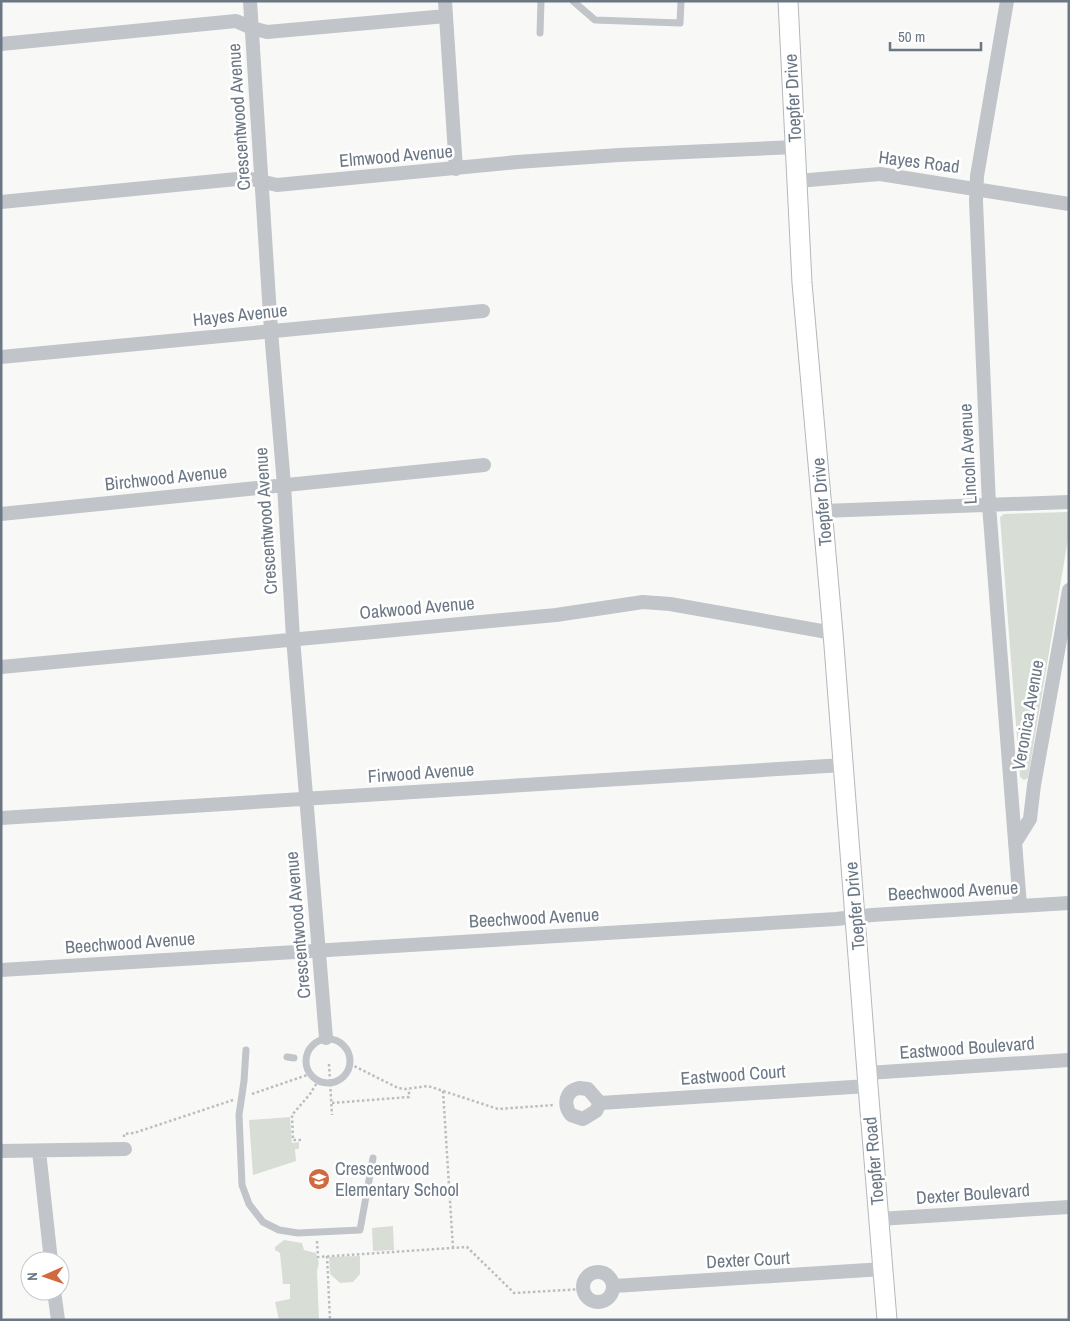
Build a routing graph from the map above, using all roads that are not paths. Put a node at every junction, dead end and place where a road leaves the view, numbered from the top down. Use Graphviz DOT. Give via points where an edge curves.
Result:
graph roads {
  1 [pos="250,1"];
  2 [pos="445,1"];
  3 [pos="540,1"];
  4 [pos="573,1"];
  5 [pos="681,1"];
  6 [pos="788,1"];
  7 [pos="1007,1"];
  8 [pos="446,16"];
  9 [pos="252,28"];
  10 [pos="540,33"];
  11 [pos="1,44"];
  12 [pos="796,147"];
  13 [pos="456,169"];
  14 [pos="797,181"];
  15 [pos="262,183"];
  16 [pos="976,189"];
  17 [pos="1,202"];
  18 [pos="1069,204"];
  19 [pos="483,311"];
  20 [pos="271,331"];
  21 [pos="1,357"];
  22 [pos="484,465"];
  23 [pos="284,486"];
  24 [pos="1069,502"];
  25 [pos="989,505"];
  26 [pos="822,511"];
  27 [pos="1,514"];
  28 [pos="1069,590"];
  29 [pos="833,633"];
  30 [pos="293,638"];
  31 [pos="1,667"];
  32 [pos="843,765"];
  33 [pos="306,798"];
  34 [pos="1,818"];
  35 [pos="1015,843"];
  36 [pos="1069,903"];
  37 [pos="1020,906"];
  38 [pos="856,916"];
  39 [pos="318,950"];
  40 [pos="1,970"];
  41 [pos="862,1002"];
  42 [pos="326,1038"];
  43 [pos="246,1050"];
  44 [pos="1069,1060"];
  45 [pos="867,1079"];
  46 [pos="600,1102"];
  47 [pos="125,1149"];
  48 [pos="1,1151"];
  49 [pos="39,1151"];
  50 [pos="373,1158"];
  51 [pos="1069,1207"];
  52 [pos="879,1219"];
  53 [pos="50,1251"];
  54 [pos="884,1269"];
  55 [pos="614,1286"];
  56 [pos="55,1301"];
  57 [pos="58,1320"];
  58 [pos="887,1320"];
  1 -- 9 [label="street, Crescentwood Avenue"];
  2 -- 8 [label="street"];
  3 -- 10 [label="lane"];
  4 -- 5 [label="lane" via="595,20 680,24"];
  6 -- 12 [label="street, Toepfer Drive"];
  7 -- 16 [label="street, Lincoln Avenue"];
  8 -- 9 [label="street" via="267,32"];
  8 -- 13 [label="street"];
  9 -- 11 [label="street" via="236,21"];
  9 -- 15 [label="street, Crescentwood Avenue"];
  12 -- 13 [label="street, Elmwood Avenue" via="619,155"];
  12 -- 14 [label="street, Toepfer Drive"];
  13 -- 15 [label="street, Elmwood Avenue" via="277,185"];
  14 -- 16 [label="street, Hayes Road" via="880,174"];
  14 -- 26 [label="street, Toepfer Drive" via="802,283"];
  15 -- 17 [label="street, Elmwood Avenue" via="247,178"];
  15 -- 20 [label="street, Crescentwood Avenue"];
  16 -- 18 [label="street"];
  16 -- 25 [label="street, Lincoln Avenue"];
  19 -- 20 [label="street, Hayes Avenue"];
  20 -- 21 [label="street, Hayes Avenue"];
  20 -- 23 [label="street, Crescentwood Avenue"];
  22 -- 23 [label="street, Birchwood Avenue"];
  23 -- 27 [label="street, Birchwood Avenue"];
  23 -- 30 [label="street, Crescentwood Avenue"];
  24 -- 25 [label="street"];
  25 -- 26 [label="street"];
  25 -- 35 [label="street, Lincoln Avenue"];
  26 -- 29 [label="street, Toepfer Drive"];
  28 -- 35 [label="street, Veronica Avenue" via="1030,819"];
  29 -- 30 [label="street, Oakwood Avenue" via="643,602 556,615"];
  29 -- 32 [label="street, Toepfer Drive"];
  30 -- 31 [label="street, Oakwood Avenue"];
  30 -- 33 [label="street, Crescentwood Avenue"];
  32 -- 33 [label="street, Firwood Avenue"];
  32 -- 38 [label="street, Toepfer Drive"];
  33 -- 34 [label="street, Firwood Avenue"];
  33 -- 39 [label="street, Crescentwood Avenue"];
  35 -- 37 [label="street, Lincoln Avenue"];
  36 -- 37 [label="street, Beechwood Avenue"];
  37 -- 38 [label="street, Beechwood Avenue"];
  38 -- 39 [label="street, Beechwood Avenue"];
  38 -- 41 [label="street, Toepfer Drive"];
  39 -- 40 [label="street, Beechwood Avenue"];
  39 -- 42 [label="street, Crescentwood Avenue"];
  41 -- 45 [label="street, Toepfer Road"];
  42 -- 42 [label="lane" via="309,1048 305,1058 310,1074 318,1081 330,1083 346,1074 350,1064 344,1045"];
  43 -- 50 [label="lane" via="239,1114 242,1185 248,1204 263,1222 279,1230 298,1233 360,1230"];
  44 -- 45 [label="street, Eastwood Boulevard"];
  45 -- 46 [label="street, Eastwood Court"];
  45 -- 52 [label="street, Toepfer Road"];
  47 -- 49 [label="street"];
  48 -- 49 [label="street"];
  49 -- 53 [label="street"];
  51 -- 52 [label="street, Dexter Boulevard"];
  52 -- 54 [label="street, Toepfer Road"];
  54 -- 55 [label="street, Dexter Court"];
  54 -- 58 [label="street, Toepfer Road"];
  55 -- 55 [label="street" via="612,1296 599,1303 586,1297 583,1289 586,1278 595,1272 606,1274"];
  56 -- 57 [label="street"];
}
